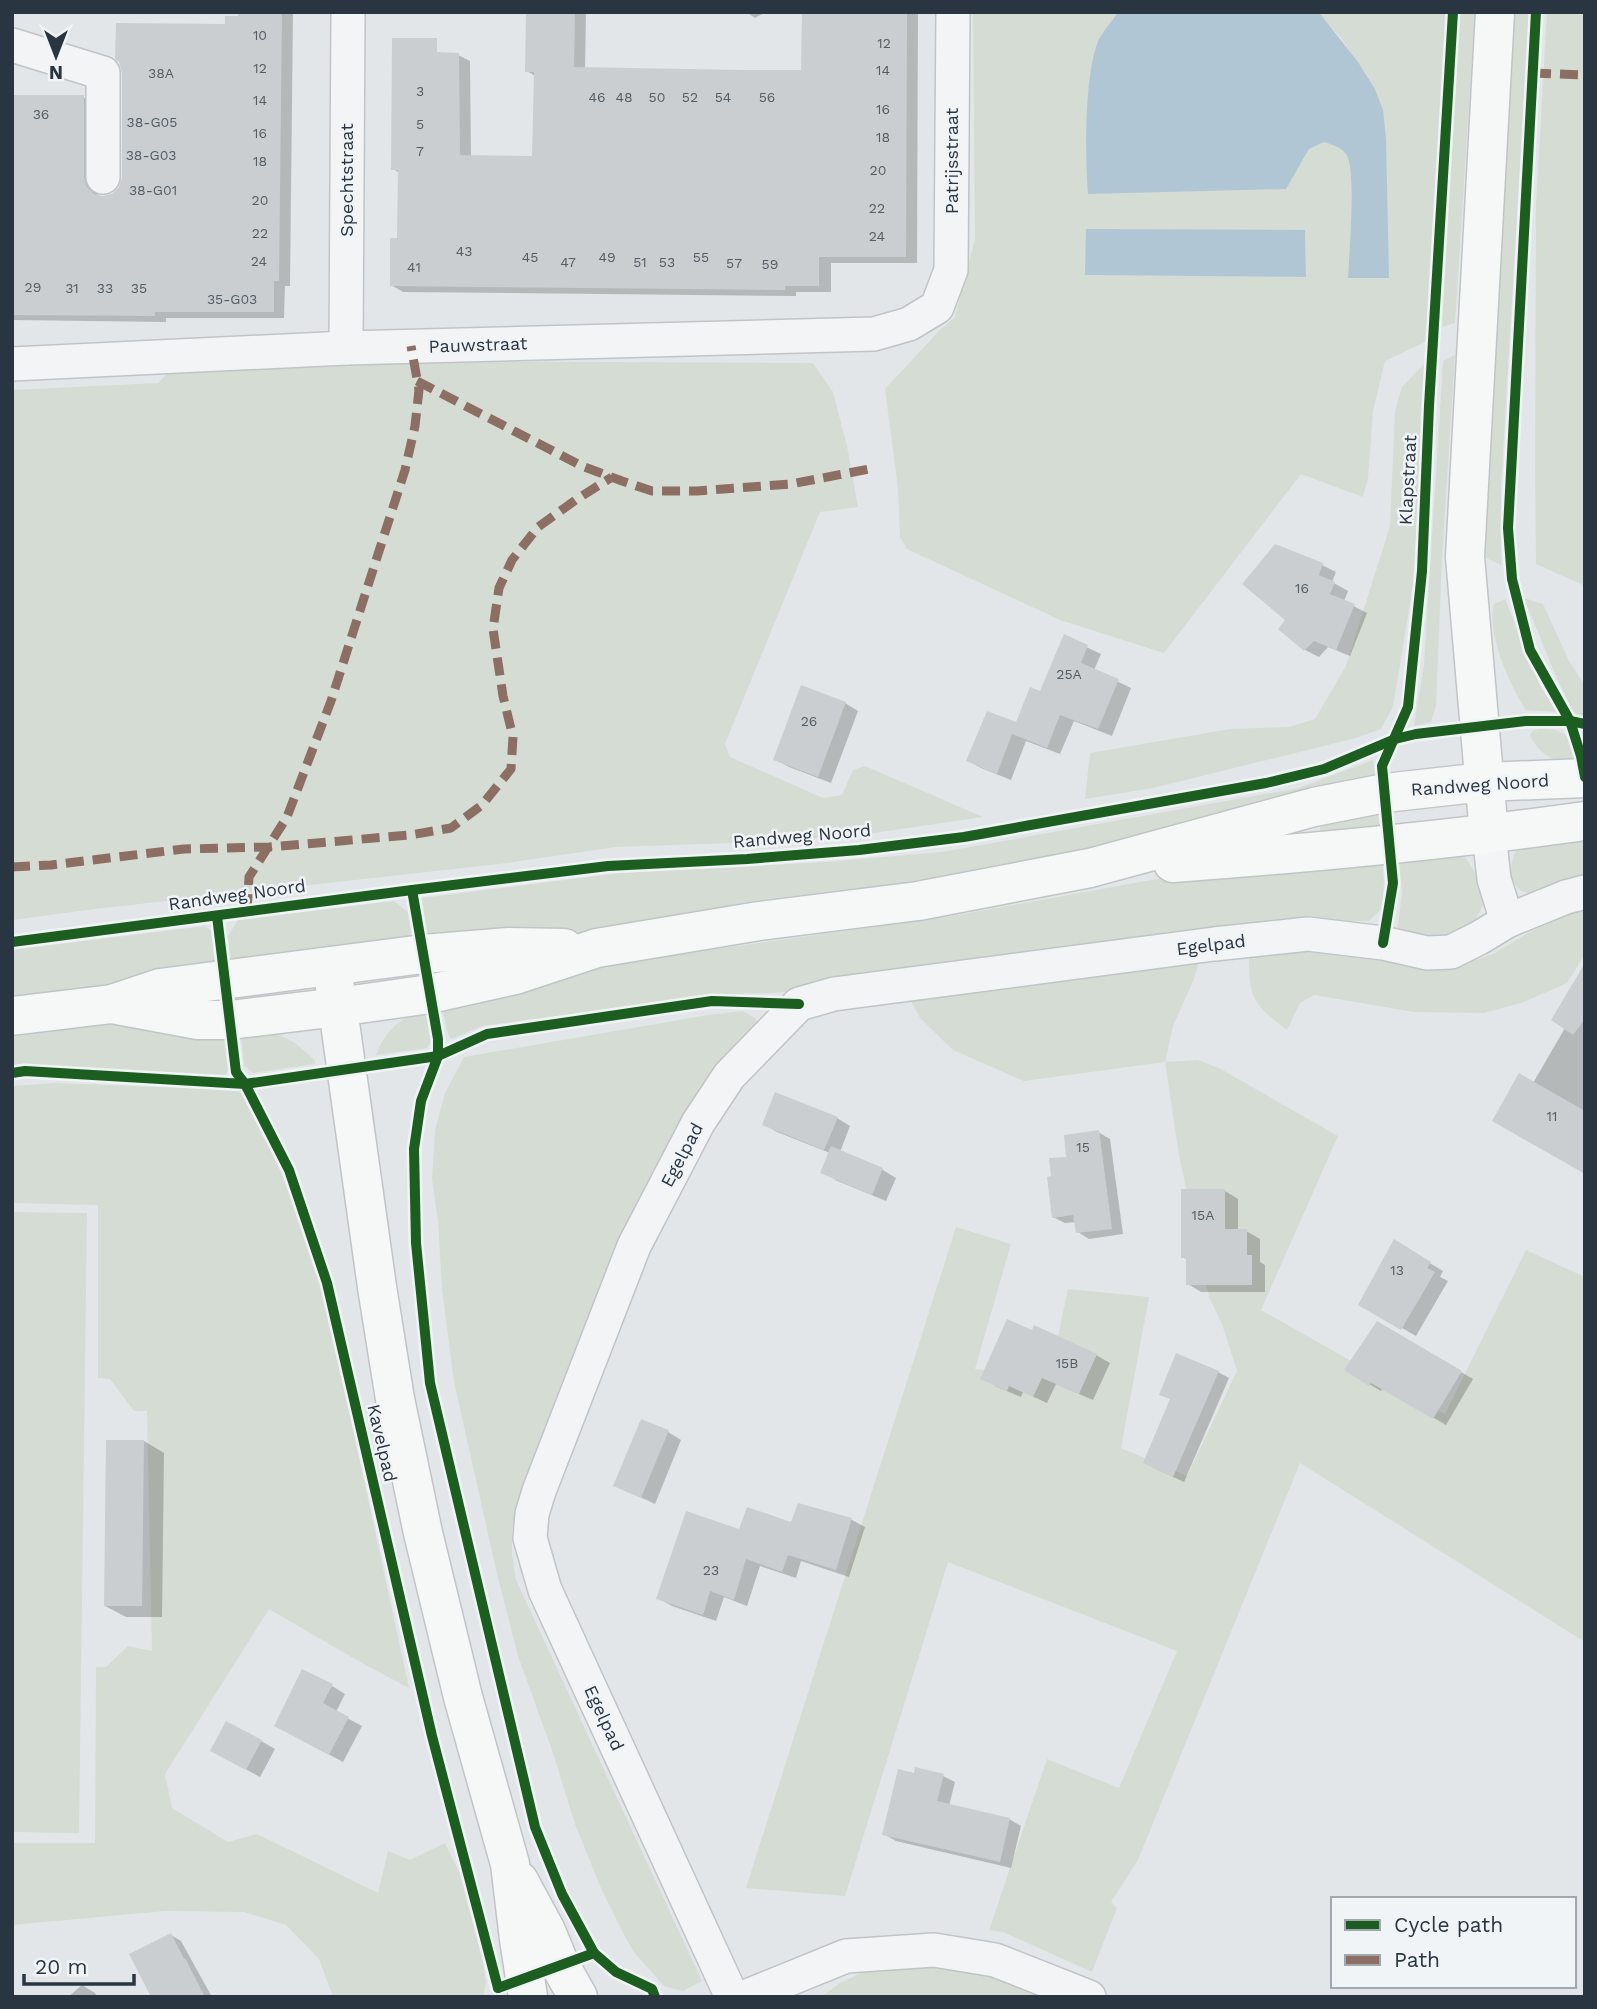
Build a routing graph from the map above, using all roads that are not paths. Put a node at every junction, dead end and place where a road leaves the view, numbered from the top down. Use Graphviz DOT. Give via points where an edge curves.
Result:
graph roads {
  1 [pos="348,12"];
  2 [pos="953,12"];
  3 [pos="1495,12"];
  4 [pos="12,45"];
  5 [pos="103,177"];
  6 [pos="937,307"];
  7 [pos="346,348"];
  8 [pos="12,364"];
  9 [pos="1585,778"];
  10 [pos="1484,782"];
  11 [pos="1585,821"];
  12 [pos="1489,834"];
  13 [pos="1090,868"];
  14 [pos="1585,892"];
  15 [pos="1507,921"];
  16 [pos="597,948"];
  17 [pos="332,966"];
  18 [pos="112,1004"];
  19 [pos="338,1007"];
  20 [pos="12,1016"];
  21 [pos="510,1864"];
  22 [pos="528,1997"];
  23 [pos="578,1997"];
  24 [pos="732,1997"];
  25 [pos="745,1997"];
  26 [pos="1089,1997"];
  1 -- 7 [label="street, Spechtstraat"];
  2 -- 6 [label="street, Patrijsstraat" via="951,270"];
  3 -- 10 [label="main road" via="1465,557"];
  4 -- 5 [label="street" via="103,73"];
  6 -- 7 [label="street, Pauwstraat" via="909,324 874,334"];
  7 -- 8 [label="street, Pauwstraat"];
  9 -- 10 [label="main road, Randweg Noord"];
  10 -- 12 [label="main road"];
  10 -- 13 [label="main road, Randweg Noord" via="1385,793 1314,807"];
  11 -- 12 [label="main road, Randweg Noord"];
  12 -- 13 [label="main road, Randweg Noord" via="1293,855"];
  12 -- 15 [label="street" via="1494,879"];
  13 -- 16 [label="main road, Randweg Noord" via="918,901"];
  14 -- 15 [label="street, Egelpad"];
  15 -- 24 [label="street, Egelpad" via="1451,952 1427,953 1308,934 834,994 799,1004 729,1076 698,1123 634,1246 539,1491 530,1538 545,1590"];
  16 -- 17 [label="main road, Randweg Noord" via="509,947"];
  16 -- 19 [label="main road, Randweg Noord" via="503,978"];
  17 -- 18 [label="main road, Randweg Noord" via="160,988"];
  17 -- 19 [label="main road, Kavelpad"];
  18 -- 19 [label="main road, Randweg Noord" via="198,1020"];
  18 -- 20 [label="main road, Randweg Noord"];
  19 -- 21 [label="main road, Kavelpad" via="398,1412 463,1697"];
  21 -- 22 [label="main road, Kavelpad"];
  21 -- 23 [label="main road, Kavelpad"];
  25 -- 26 [label="street" via="846,1956 934,1950 995,1960"];
}
